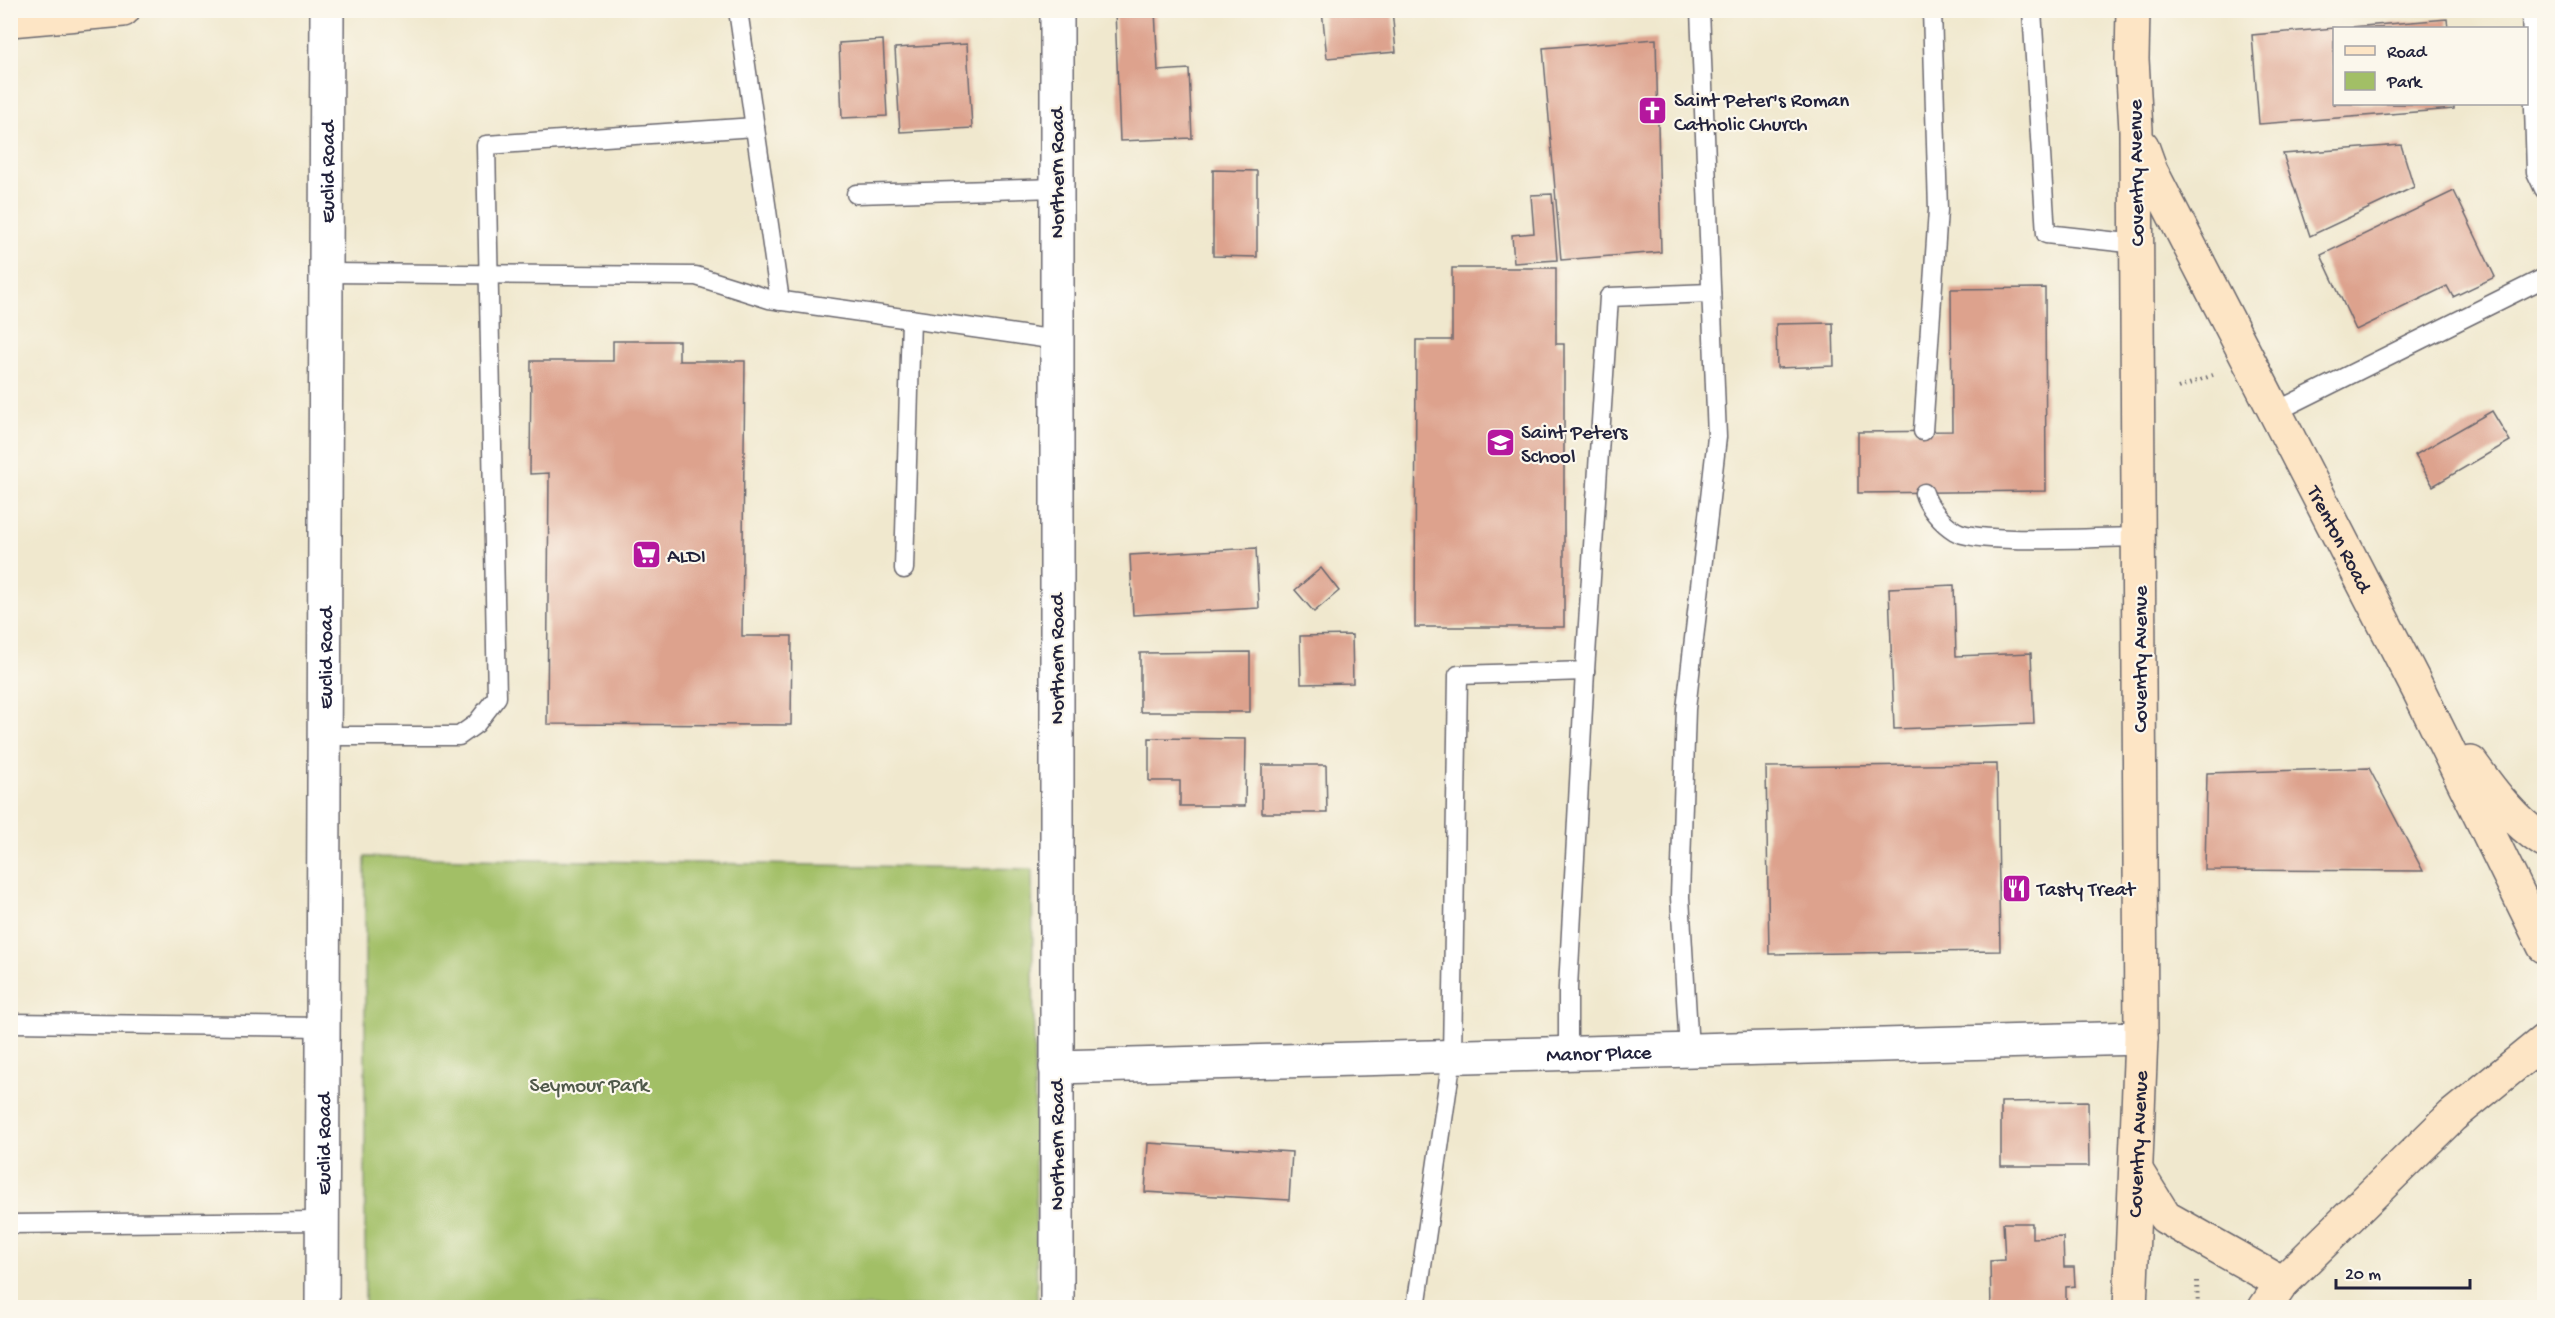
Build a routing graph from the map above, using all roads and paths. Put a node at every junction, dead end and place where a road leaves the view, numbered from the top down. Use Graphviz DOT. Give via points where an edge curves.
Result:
graph roads {
  1 [pos="123,10"];
  2 [pos="327,10"];
  3 [pos="738,10"];
  4 [pos="1057,10"];
  5 [pos="1700,10"];
  6 [pos="1932,10"];
  7 [pos="2032,10"];
  8 [pos="2133,10"];
  9 [pos="2531,10"];
  10 [pos="10,20"];
  11 [pos="755,127"];
  12 [pos="2136,130"];
  13 [pos="1056,188"];
  14 [pos="2544,189"];
  15 [pos="856,194"];
  16 [pos="2137,244"];
  17 [pos="326,273"];
  18 [pos="488,274"];
  19 [pos="2544,278"];
  20 [pos="1711,293"];
  21 [pos="780,301"];
  22 [pos="911,319"];
  23 [pos="1057,340"];
  24 [pos="2221,373"];
  25 [pos="2177,388"];
  26 [pos="2275,411"];
  27 [pos="1923,431"];
  28 [pos="1924,493"];
  29 [pos="2139,537"];
  30 [pos="904,569"];
  31 [pos="1585,671"];
  32 [pos="2419,692"];
  33 [pos="324,736"];
  34 [pos="2544,841"];
  35 [pos="2544,946"];
  36 [pos="13,1023"];
  37 [pos="323,1027"];
  38 [pos="2141,1038"];
  39 [pos="2544,1041"];
  40 [pos="1689,1050"];
  41 [pos="1568,1053"];
  42 [pos="1452,1057"];
  43 [pos="1056,1067"];
  44 [pos="2137,1172"];
  45 [pos="322,1221"];
  46 [pos="10,1224"];
  47 [pos="2197,1273"];
  48 [pos="2274,1295"];
  49 [pos="322,1308"];
  50 [pos="1057,1308"];
  51 [pos="1416,1308"];
  52 [pos="2130,1308"];
  53 [pos="2198,1308"];
  1 -- 10 [label="street"];
  2 -- 17 [label="street, Euclid Road"];
  3 -- 11 [label="lane"];
  4 -- 13 [label="street, Northern Road"];
  5 -- 20 [label="lane"];
  6 -- 27 [label="lane" via="1938,210"];
  7 -- 16 [label="lane" via="2046,234"];
  8 -- 12 [label="street, Coventry Avenue"];
  9 -- 14 [label="lane" via="2536,172"];
  11 -- 18 [label="lane" via="486,145"];
  11 -- 21 [label="lane"];
  12 -- 16 [label="street, Coventry Avenue"];
  12 -- 26 [label="street, Trenton Road" via="2151,171"];
  13 -- 15 [label="lane"];
  13 -- 23 [label="street, Northern Road"];
  16 -- 29 [label="street, Coventry Avenue"];
  17 -- 18 [label="lane"];
  17 -- 33 [label="street, Euclid Road"];
  18 -- 21 [label="lane" via="696,276"];
  18 -- 33 [label="lane" via="498,697 476,724 459,736"];
  19 -- 26 [label="lane"];
  20 -- 31 [label="lane" via="1609,297"];
  20 -- 40 [label="lane" via="1717,437 1686,709 1680,885"];
  21 -- 22 [label="lane"];
  22 -- 23 [label="lane"];
  22 -- 30 [label="lane"];
  23 -- 43 [label="street, Northern Road"];
  24 -- 25 [label="path"];
  26 -- 32 [label="street, Trenton Road"];
  28 -- 29 [label="lane" via="1927,503 1956,532 1990,539"];
  29 -- 38 [label="street, Coventry Avenue"];
  31 -- 41 [label="lane"];
  31 -- 42 [label="lane" via="1458,675"];
  32 -- 34 [label="street" via="2494,794 2528,831"];
  32 -- 35 [label="street, Trenton Road"];
  33 -- 37 [label="street, Euclid Road"];
  36 -- 37 [label="lane"];
  37 -- 45 [label="street, Euclid Road"];
  38 -- 40 [label="street, Manor Place"];
  38 -- 44 [label="street, Coventry Avenue"];
  39 -- 48 [label="street" via="2452,1116"];
  40 -- 41 [label="street, Manor Place"];
  41 -- 42 [label="street, Manor Place"];
  42 -- 43 [label="street, Manor Place"];
  42 -- 51 [label="lane"];
  43 -- 50 [label="street, Northern Road"];
  44 -- 48 [label="street" via="2165,1216"];
  44 -- 52 [label="street, Coventry Avenue"];
  45 -- 46 [label="lane"];
  45 -- 49 [label="street, Euclid Road"];
  47 -- 53 [label="path"];
}
